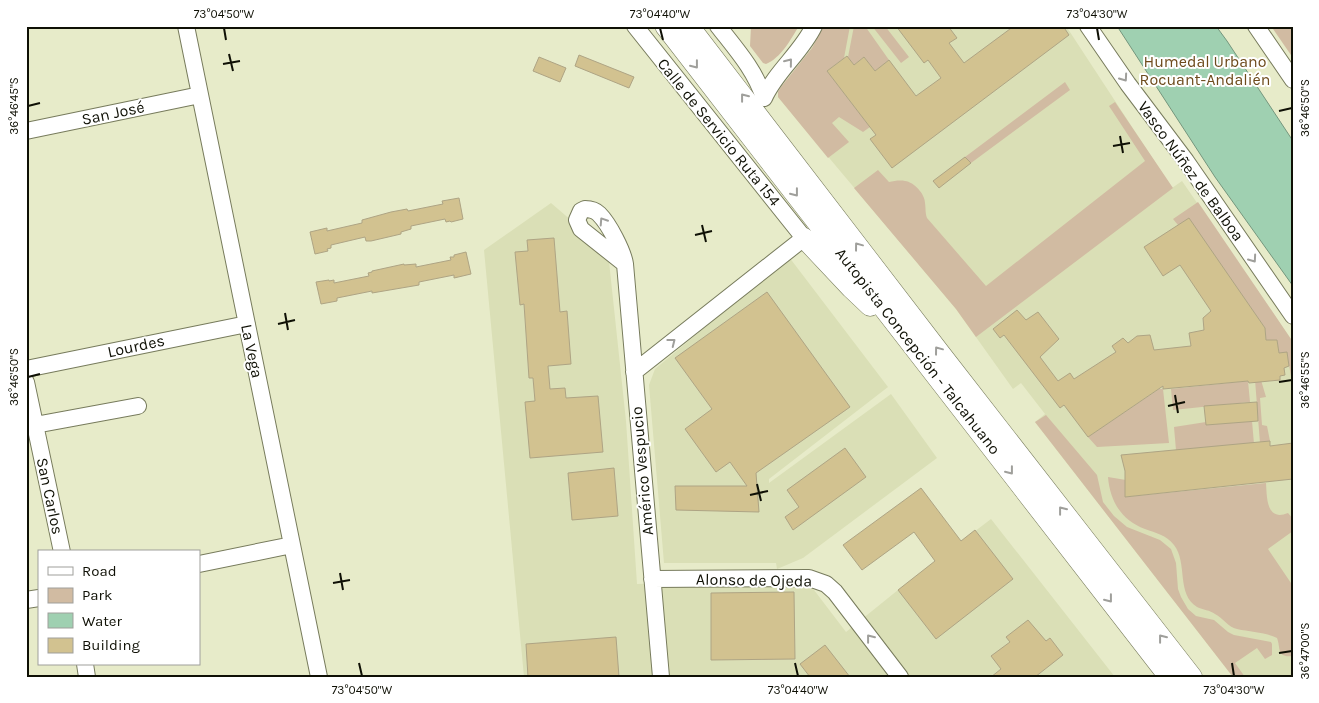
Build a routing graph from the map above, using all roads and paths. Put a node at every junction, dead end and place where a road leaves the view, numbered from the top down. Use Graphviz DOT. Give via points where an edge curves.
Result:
graph roads {
  1 [pos="186,26"];
  2 [pos="635,26"];
  3 [pos="666,26"];
  4 [pos="689,26"];
  5 [pos="718,26"];
  6 [pos="814,26"];
  7 [pos="1088,26"];
  8 [pos="1256,26"];
  9 [pos="1293,80"];
  10 [pos="200,95"];
  11 [pos="764,98"];
  12 [pos="26,131"];
  13 [pos="774,136"];
  14 [pos="804,238"];
  15 [pos="625,264"];
  16 [pos="1293,316"];
  17 [pos="247,324"];
  18 [pos="906,337"];
  19 [pos="26,369"];
  20 [pos="634,372"];
  21 [pos="26,382"];
  22 [pos="138,406"];
  23 [pos="35,425"];
  24 [pos="292,545"];
  25 [pos="62,550"];
  26 [pos="200,564"];
  27 [pos="652,579"];
  28 [pos="318,677"];
  29 [pos="661,677"];
  30 [pos="900,677"];
  31 [pos="1170,677"];
  32 [pos="1192,677"];
  1 -- 10 [label="street, La Vega"];
  2 -- 14 [label="street, Calle de Servicio Ruta 154"];
  3 -- 18 [label="main road, Autopista Concepción - Talcahuano, one-way"];
  13 -- 4 [label="main road, Autopista Concepción - Talcahuano, one-way"];
  5 -- 11 [label="street" via="751,70"];
  11 -- 6 [label="street, one-way"];
  7 -- 16 [label="street, Vasco Núñez de Balboa, one-way"];
  8 -- 9 [label="street"];
  10 -- 12 [label="street, San José"];
  10 -- 17 [label="street, La Vega"];
  11 -- 13 [label="main road"];
  32 -- 13 [label="main road, Autopista Concepción - Talcahuano, one-way"];
  14 -- 18 [label="main road" via="851,288"];
  20 -- 14 [label="street, one-way"];
  15 -- 20 [label="street, Américo Vespucio"];
  17 -- 19 [label="street, Lourdes"];
  17 -- 24 [label="street, La Vega"];
  18 -- 31 [label="main road, Autopista Concepción - Talcahuano, one-way"];
  20 -- 27 [label="street, Américo Vespucio"];
  21 -- 23 [label="street, San Carlos"];
  22 -- 23 [label="street"];
  23 -- 25 [label="street, San Carlos"];
  24 -- 26 [label="street"];
  24 -- 28 [label="street, La Vega"];
  27 -- 29 [label="street, Américo Vespucio"];
  30 -- 27 [label="street, Alonso de Ojeda, one-way" via="835,592 816,579"];
}
